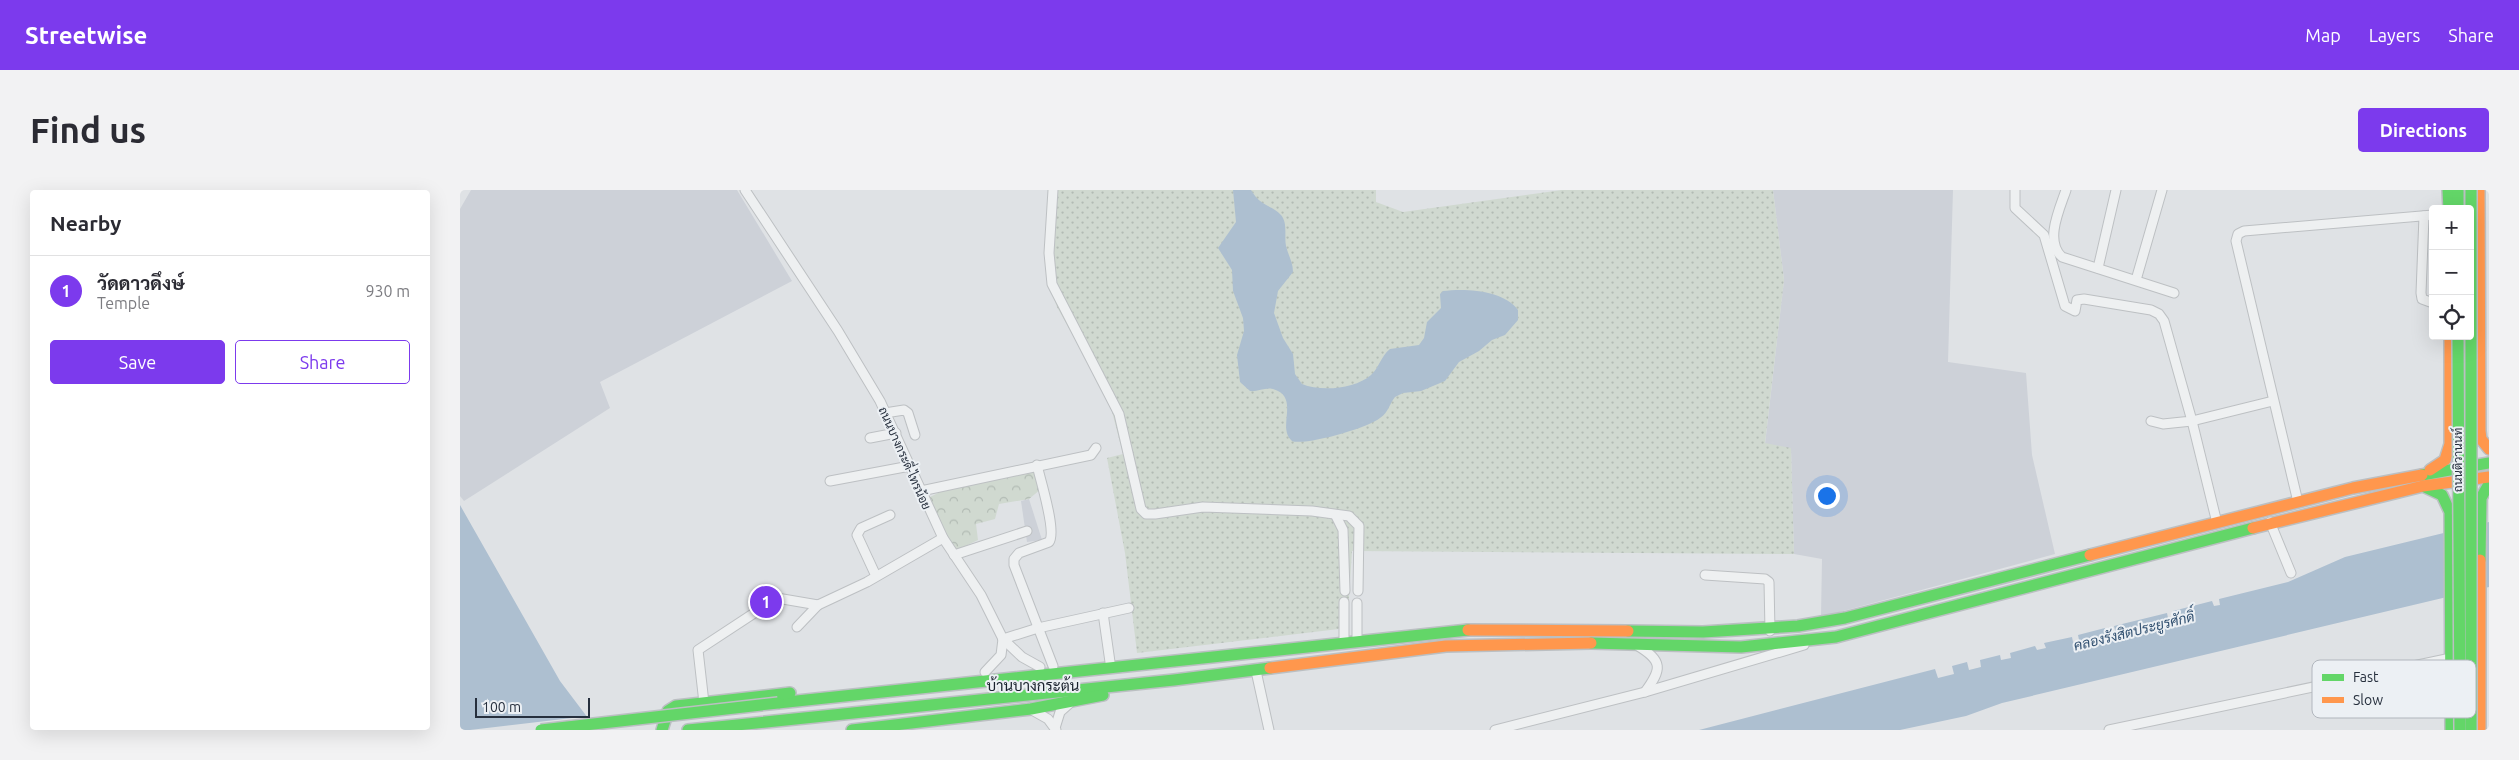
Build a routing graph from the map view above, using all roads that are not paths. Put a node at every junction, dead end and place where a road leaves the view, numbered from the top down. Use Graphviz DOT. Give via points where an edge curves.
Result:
graph roads {
  1 [pos="745,190"];
  2 [pos="1054,190"];
  3 [pos="2015,190"];
  4 [pos="2066,190"];
  5 [pos="2116,190"];
  6 [pos="2162,190"];
  7 [pos="2448,190"];
  8 [pos="2458,190"];
  9 [pos="2471,190"];
  10 [pos="2480,190"];
  11 [pos="2484,203"];
  12 [pos="2449,205"];
  13 [pos="2458,205"];
  14 [pos="2429,215"];
  15 [pos="2098,268"];
  16 [pos="2136,280"];
  17 [pos="2484,291"];
  18 [pos="2174,293"];
  19 [pos="2429,302"];
  20 [pos="2450,340"];
  21 [pos="2458,340"];
  22 [pos="2484,372"];
  23 [pos="2480,392"];
  24 [pos="2451,394"];
  25 [pos="2273,401"];
  26 [pos="885,413"];
  27 [pos="2152,421"];
  28 [pos="2192,421"];
  29 [pos="896,433"];
  30 [pos="915,435"];
  31 [pos="870,438"];
  32 [pos="1096,448"];
  33 [pos="2489,449"];
  34 [pos="2489,463"];
  35 [pos="1037,465"];
  36 [pos="910,466"];
  37 [pos="2420,475"];
  38 [pos="2489,476"];
  39 [pos="830,481"];
  40 [pos="2489,484"];
  41 [pos="2424,486"];
  42 [pos="921,491"];
  43 [pos="2298,502"];
  44 [pos="890,515"];
  45 [pos="1336,516"];
  46 [pos="2270,522"];
  47 [pos="2217,523"];
  48 [pos="1027,531"];
  49 [pos="943,538"];
  50 [pos="954,555"];
  51 [pos="2291,573"];
  52 [pos="1705,575"];
  53 [pos="876,576"];
  54 [pos="1344,591"];
  55 [pos="1358,591"];
  56 [pos="1344,602"];
  57 [pos="2483,602"];
  58 [pos="1357,603"];
  59 [pos="818,605"];
  60 [pos="1129,608"];
  61 [pos="1103,613"];
  62 [pos="2480,625"];
  63 [pos="797,627"];
  64 [pos="1038,628"];
  65 [pos="2451,630"];
  66 [pos="1770,631"];
  67 [pos="1836,636"];
  68 [pos="1003,639"];
  69 [pos="1357,640"];
  70 [pos="1344,642"];
  71 [pos="1636,644"];
  72 [pos="2451,658"];
  73 [pos="2442,660"];
  74 [pos="2460,660"];
  75 [pos="2472,660"];
  76 [pos="1110,662"];
  77 [pos="1172,663"];
  78 [pos="1053,666"];
  79 [pos="1040,667"];
  80 [pos="1256,671"];
  81 [pos="985,672"];
  82 [pos="1174,680"];
  83 [pos="2312,687"];
  84 [pos="2480,688"];
  85 [pos="1645,692"];
  86 [pos="2476,698"];
  87 [pos="1081,700"];
  88 [pos="704,703"];
  89 [pos="1031,709"];
  90 [pos="1526,726"];
  91 [pos="1055,729"];
  92 [pos="541,730"];
  93 [pos="662,730"];
  94 [pos="688,730"];
  95 [pos="852,730"];
  96 [pos="1269,730"];
  97 [pos="1495,730"];
  98 [pos="2110,730"];
  99 [pos="2480,730"];
  1 -- 26 [label="street, ถนนบางกระดี่-ไทรน้อย" via="838,331"];
  2 -- 45 [label="street" via="1048,253 1052,284 1119,414 1141,509 1146,514 1216,507 1312,511"];
  3 -- 28 [label="street" via="2015,208 2044,235 2064,306 2075,310 2077,300 2084,299 2152,310 2159,314 2164,321"];
  4 -- 15 [label="street" via="2055,228 2057,253"];
  5 -- 15 [label="street"];
  6 -- 16 [label="street"];
  7 -- 12 [label="main road"];
  8 -- 13 [label="main road"];
  9 -- 75 [label="main road, ถนนติวานนท์, bridge"];
  10 -- 11 [label="main road, ถนนติวานนท์"];
  11 -- 17 [label="main road, ถนนติวานนท์"];
  14 -- 19 [label="street" via="2421,293 2422,299"];
  14 -- 25 [label="street" via="2238,234 2236,240"];
  15 -- 16 [label="street"];
  16 -- 18 [label="street"];
  17 -- 22 [label="main road, ถนนติวานนท์"];
  20 -- 24 [label="main road, ถนนติวานนท์"];
  21 -- 74 [label="main road, ถนนติวานนท์, bridge"];
  22 -- 23 [label="main road, ถนนติวานนท์"];
  23 -- 24 [label="main road"];
  23 -- 33 [label="main road, ถนนติวานนท์" via="2481,439"];
  24 -- 37 [label="main road, ถนนติวานนท์" via="2448,453 2437,467"];
  25 -- 28 [label="street"];
  25 -- 43 [label="street"];
  26 -- 29 [label="street, ถนนบางกระดี่-ไทรน้อย"];
  26 -- 30 [label="street" via="904,410"];
  27 -- 28 [label="street" via="2162,424"];
  28 -- 47 [label="street"];
  29 -- 31 [label="street"];
  29 -- 36 [label="street, ถนนบางกระดี่-ไทรน้อย"];
  32 -- 35 [label="street" via="1091,455"];
  34 -- 37 [label="main road"];
  35 -- 42 [label="street"];
  35 -- 64 [label="street" via="1051,524 1051,538 1019,553 1014,565"];
  36 -- 39 [label="street"];
  36 -- 42 [label="street, ถนนบางกระดี่-ไทรน้อย"];
  37 -- 43 [label="main road"];
  38 -- 41 [label="main road"];
  40 -- 57 [label="main road, ถนนติวานนท์" via="2481,498 2480,511"];
  41 -- 46 [label="main road"];
  41 -- 65 [label="main road, ถนนติวานนท์" via="2443,495 2448,504"];
  42 -- 49 [label="street, ถนนบางกระดี่-ไทรน้อย"];
  43 -- 47 [label="main road"];
  44 -- 53 [label="street" via="861,528 857,536"];
  45 -- 54 [label="street" via="1343,530"];
  45 -- 55 [label="street" via="1349,516 1359,526"];
  46 -- 51 [label="street"];
  46 -- 67 [label="main road"];
  47 -- 66 [label="main road" via="1845,618"];
  48 -- 50 [label="street"];
  49 -- 50 [label="street, ถนนบางกระดี่-ไทรน้อย"];
  49 -- 53 [label="street"];
  50 -- 68 [label="street, ถนนบางกระดี่-ไทรน้อย"];
  52 -- 66 [label="street" via="1766,579 1769,582"];
  53 -- 59 [label="street"];
  56 -- 70 [label="street"];
  57 -- 62 [label="main road, ถนนติวานนท์"];
  58 -- 69 [label="street"];
  59 -- 63 [label="street"];
  59 -- 88 [label="street" via="777,598 698,650"];
  60 -- 61 [label="street"];
  61 -- 64 [label="street"];
  61 -- 76 [label="street"];
  62 -- 65 [label="main road" via="2473,612 2464,613 2455,619"];
  62 -- 84 [label="main road, ถนนติวานนท์"];
  64 -- 68 [label="street"];
  64 -- 78 [label="street"];
  65 -- 72 [label="main road, ถนนติวานนท์"];
  66 -- 69 [label="main road" via="1706,633 1502,628"];
  67 -- 71 [label="main road" via="1742,647"];
  67 -- 85 [label="street"];
  68 -- 79 [label="street, ถนนบางกระดี่-ไทรน้อย" via="1022,657"];
  68 -- 81 [label="street" via="1001,655"];
  69 -- 70 [label="main road"];
  70 -- 77 [label="main road"];
  71 -- 80 [label="main road" via="1469,644 1401,650"];
  71 -- 85 [label="street" via="1653,654 1657,661 1658,672"];
  72 -- 73 [label="street"];
  76 -- 77 [label="main road"];
  76 -- 78 [label="main road"];
  77 -- 92 [label="main road, bridge"];
  78 -- 79 [label="main road"];
  79 -- 81 [label="main road"];
  80 -- 82 [label="main road"];
  80 -- 96 [label="street"];
  81 -- 88 [label="main road"];
  82 -- 87 [label="main road"];
  82 -- 94 [label="main road"];
  83 -- 98 [label="street"];
  84 -- 86 [label="main road"];
  84 -- 99 [label="main road, ถนนติวานนท์"];
  85 -- 90 [label="street"];
  87 -- 89 [label="main road"];
  87 -- 91 [label="street" via="1068,704 1060,712"];
  88 -- 93 [label="main road" via="676,706 668,711"];
  89 -- 91 [label="street" via="1041,714"];
  89 -- 95 [label="main road"];
  90 -- 97 [label="street"];
}
